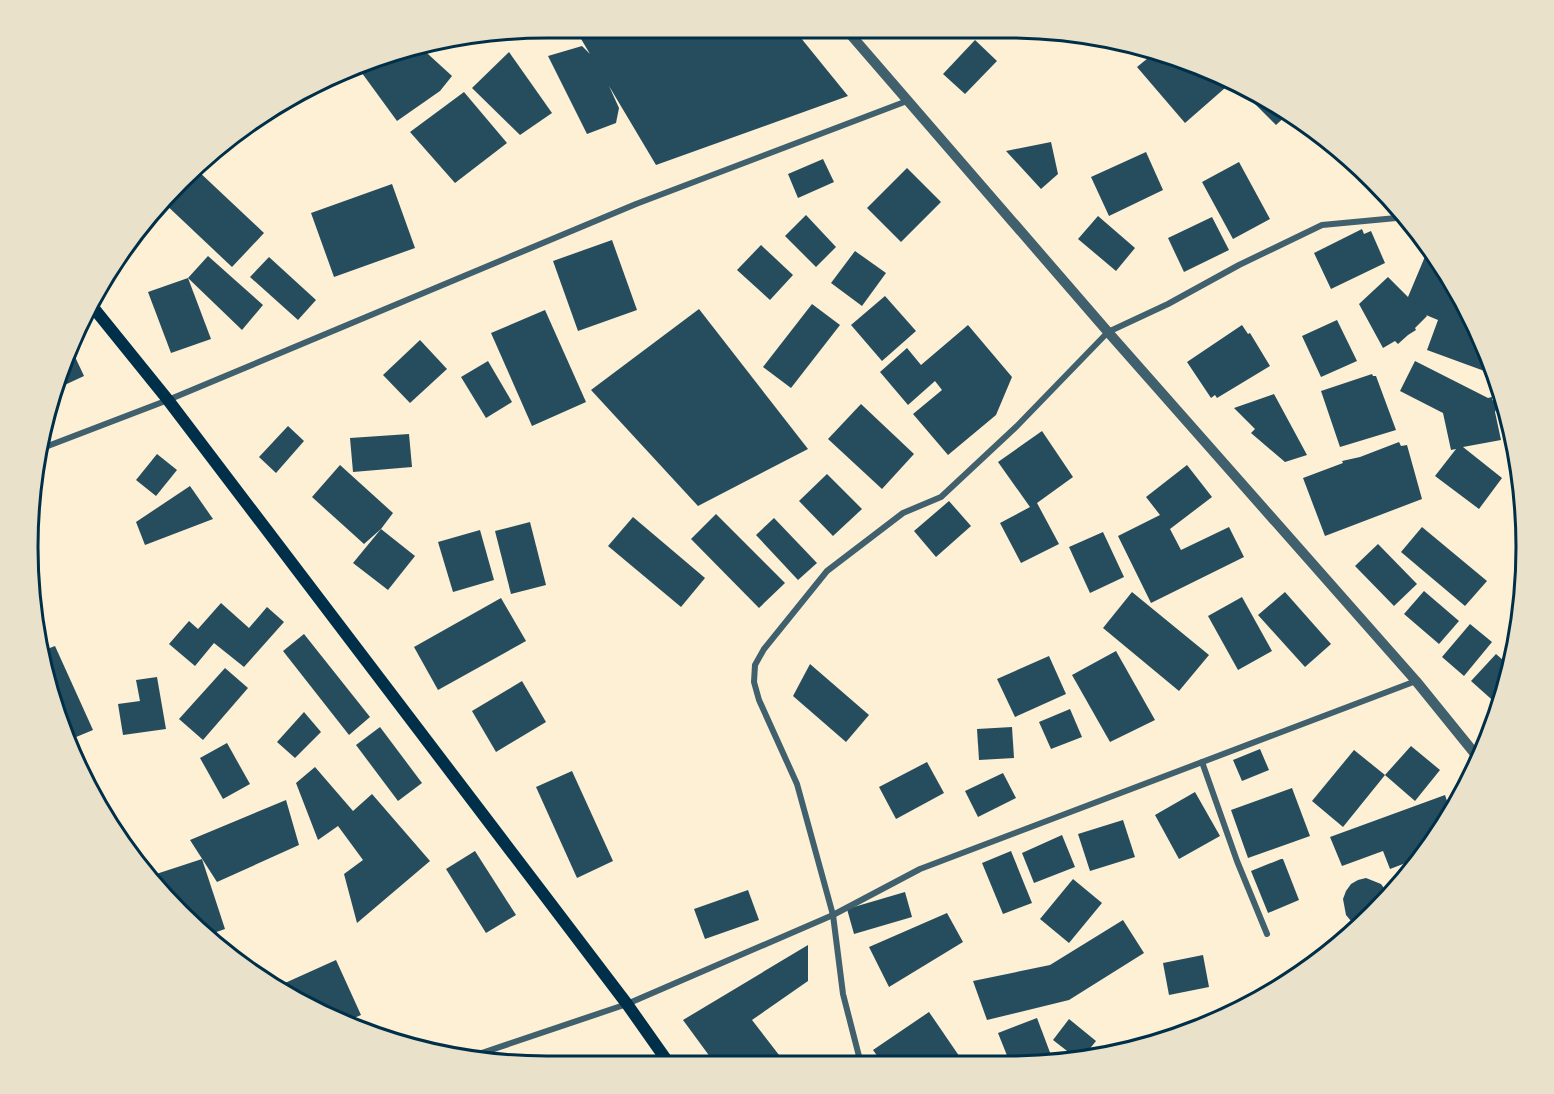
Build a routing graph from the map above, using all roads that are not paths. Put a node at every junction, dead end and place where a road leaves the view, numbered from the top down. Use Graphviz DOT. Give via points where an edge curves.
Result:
graph roads {
  1 [pos="853,38"];
  2 [pos="907,101"];
  3 [pos="1396,218"];
  4 [pos="96,311"];
  5 [pos="1108,332"];
  6 [pos="168,400"];
  7 [pos="47,446"];
  8 [pos="1416,681"];
  9 [pos="1473,752"];
  10 [pos="1202,762"];
  11 [pos="833,915"];
  12 [pos="1267,934"];
  13 [pos="627,1004"];
  14 [pos="484,1052"];
  15 [pos="664,1056"];
  16 [pos="859,1056"];
  1 -- 2 [label="street"];
  2 -- 5 [label="street"];
  2 -- 6 [label="street" via="636,204"];
  3 -- 5 [label="street" via="1322,225"];
  4 -- 6 [label="main road"];
  5 -- 8 [label="street"];
  5 -- 11 [label="street" via="941,497 903,513 827,571 755,665 759,700 796,784"];
  6 -- 7 [label="street"];
  6 -- 13 [label="main road"];
  8 -- 9 [label="street"];
  8 -- 10 [label="street"];
  10 -- 11 [label="street" via="920,869"];
  10 -- 12 [label="street"];
  11 -- 13 [label="street"];
  11 -- 16 [label="street" via="843,994"];
  13 -- 14 [label="street"];
  13 -- 15 [label="main road"];
}
